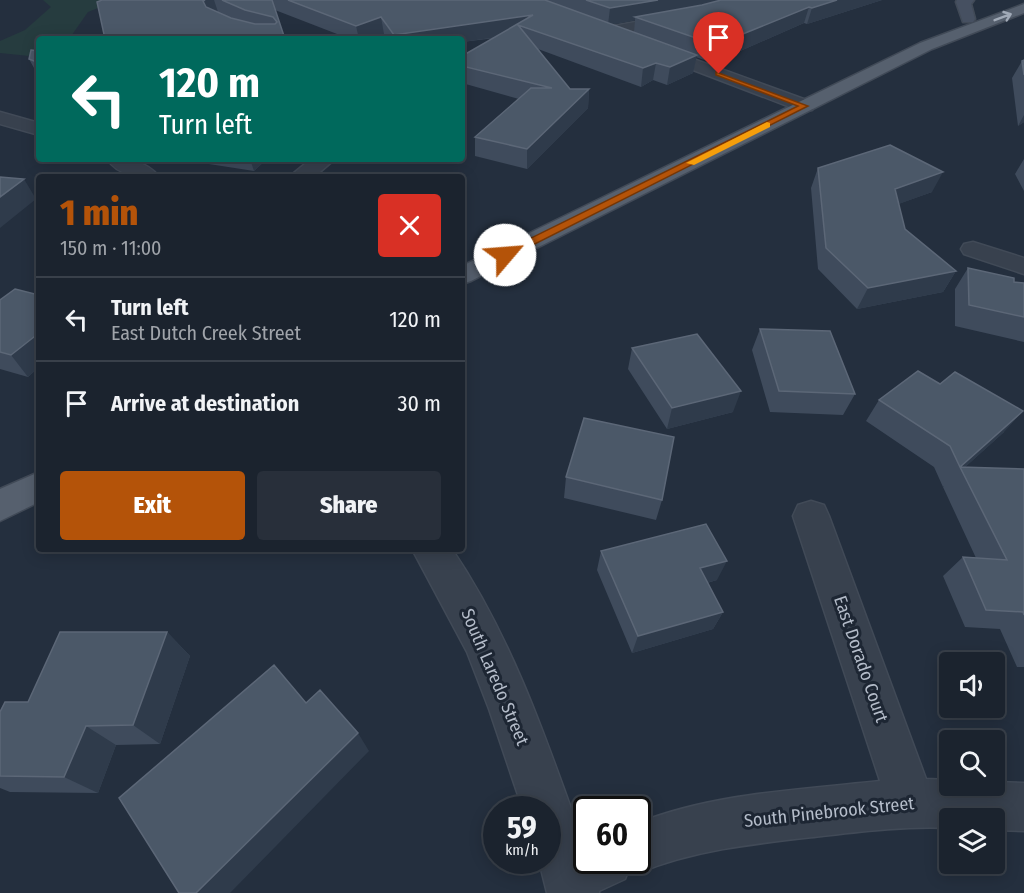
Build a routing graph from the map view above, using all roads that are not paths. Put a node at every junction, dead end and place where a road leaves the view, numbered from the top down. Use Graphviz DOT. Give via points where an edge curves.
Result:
graph roads {
  1 [pos="752,0"];
  2 [pos="967,0"];
  3 [pos="988,6"];
  4 [pos="1024,9"];
  5 [pos="968,19"];
  6 [pos="926,46"];
  7 [pos="805,106"];
  8 [pos="0,118"];
  9 [pos="20,123"];
  10 [pos="36,128"];
  11 [pos="0,132"];
  12 [pos="122,162"];
  13 [pos="321,162"];
  14 [pos="143,174"];
  15 [pos="304,174"];
  16 [pos="973,249"];
  17 [pos="1024,266"];
  18 [pos="465,275"];
  19 [pos="36,488"];
  20 [pos="0,506"];
  21 [pos="811,516"];
  22 [pos="433,552"];
  23 [pos="542,796"];
  24 [pos="911,802"];
  25 [pos="1024,807"];
  26 [pos="561,836"];
  27 [pos="651,843"];
  28 [pos="584,877"];
  1 -- 7 [label="street" via="698,15 602,30"];
  2 -- 5 [label="main road" via="963,2"];
  3 -- 5 [label="main road"];
  6 -- 4 [label="main road, one-way"];
  5 -- 6 [label="main road"];
  6 -- 7 [label="main road"];
  7 -- 18 [label="main road"];
  8 -- 9 [label="street"];
  9 -- 10 [label="street"];
  9 -- 11 [label="street"];
  12 -- 14 [label="street"];
  13 -- 15 [label="street"];
  16 -- 17 [label="street"];
  19 -- 20 [label="main road"];
  21 -- 24 [label="street, East Dorado Court"];
  22 -- 23 [label="street, South Laredo Street" via="454,582 507,696"];
  24 -- 25 [label="street, South Pinebrook Street"];
  24 -- 27 [label="street, South Pinebrook Street" via="742,820"];
  26 -- 28 [label="street, South Laredo Street"];
}
